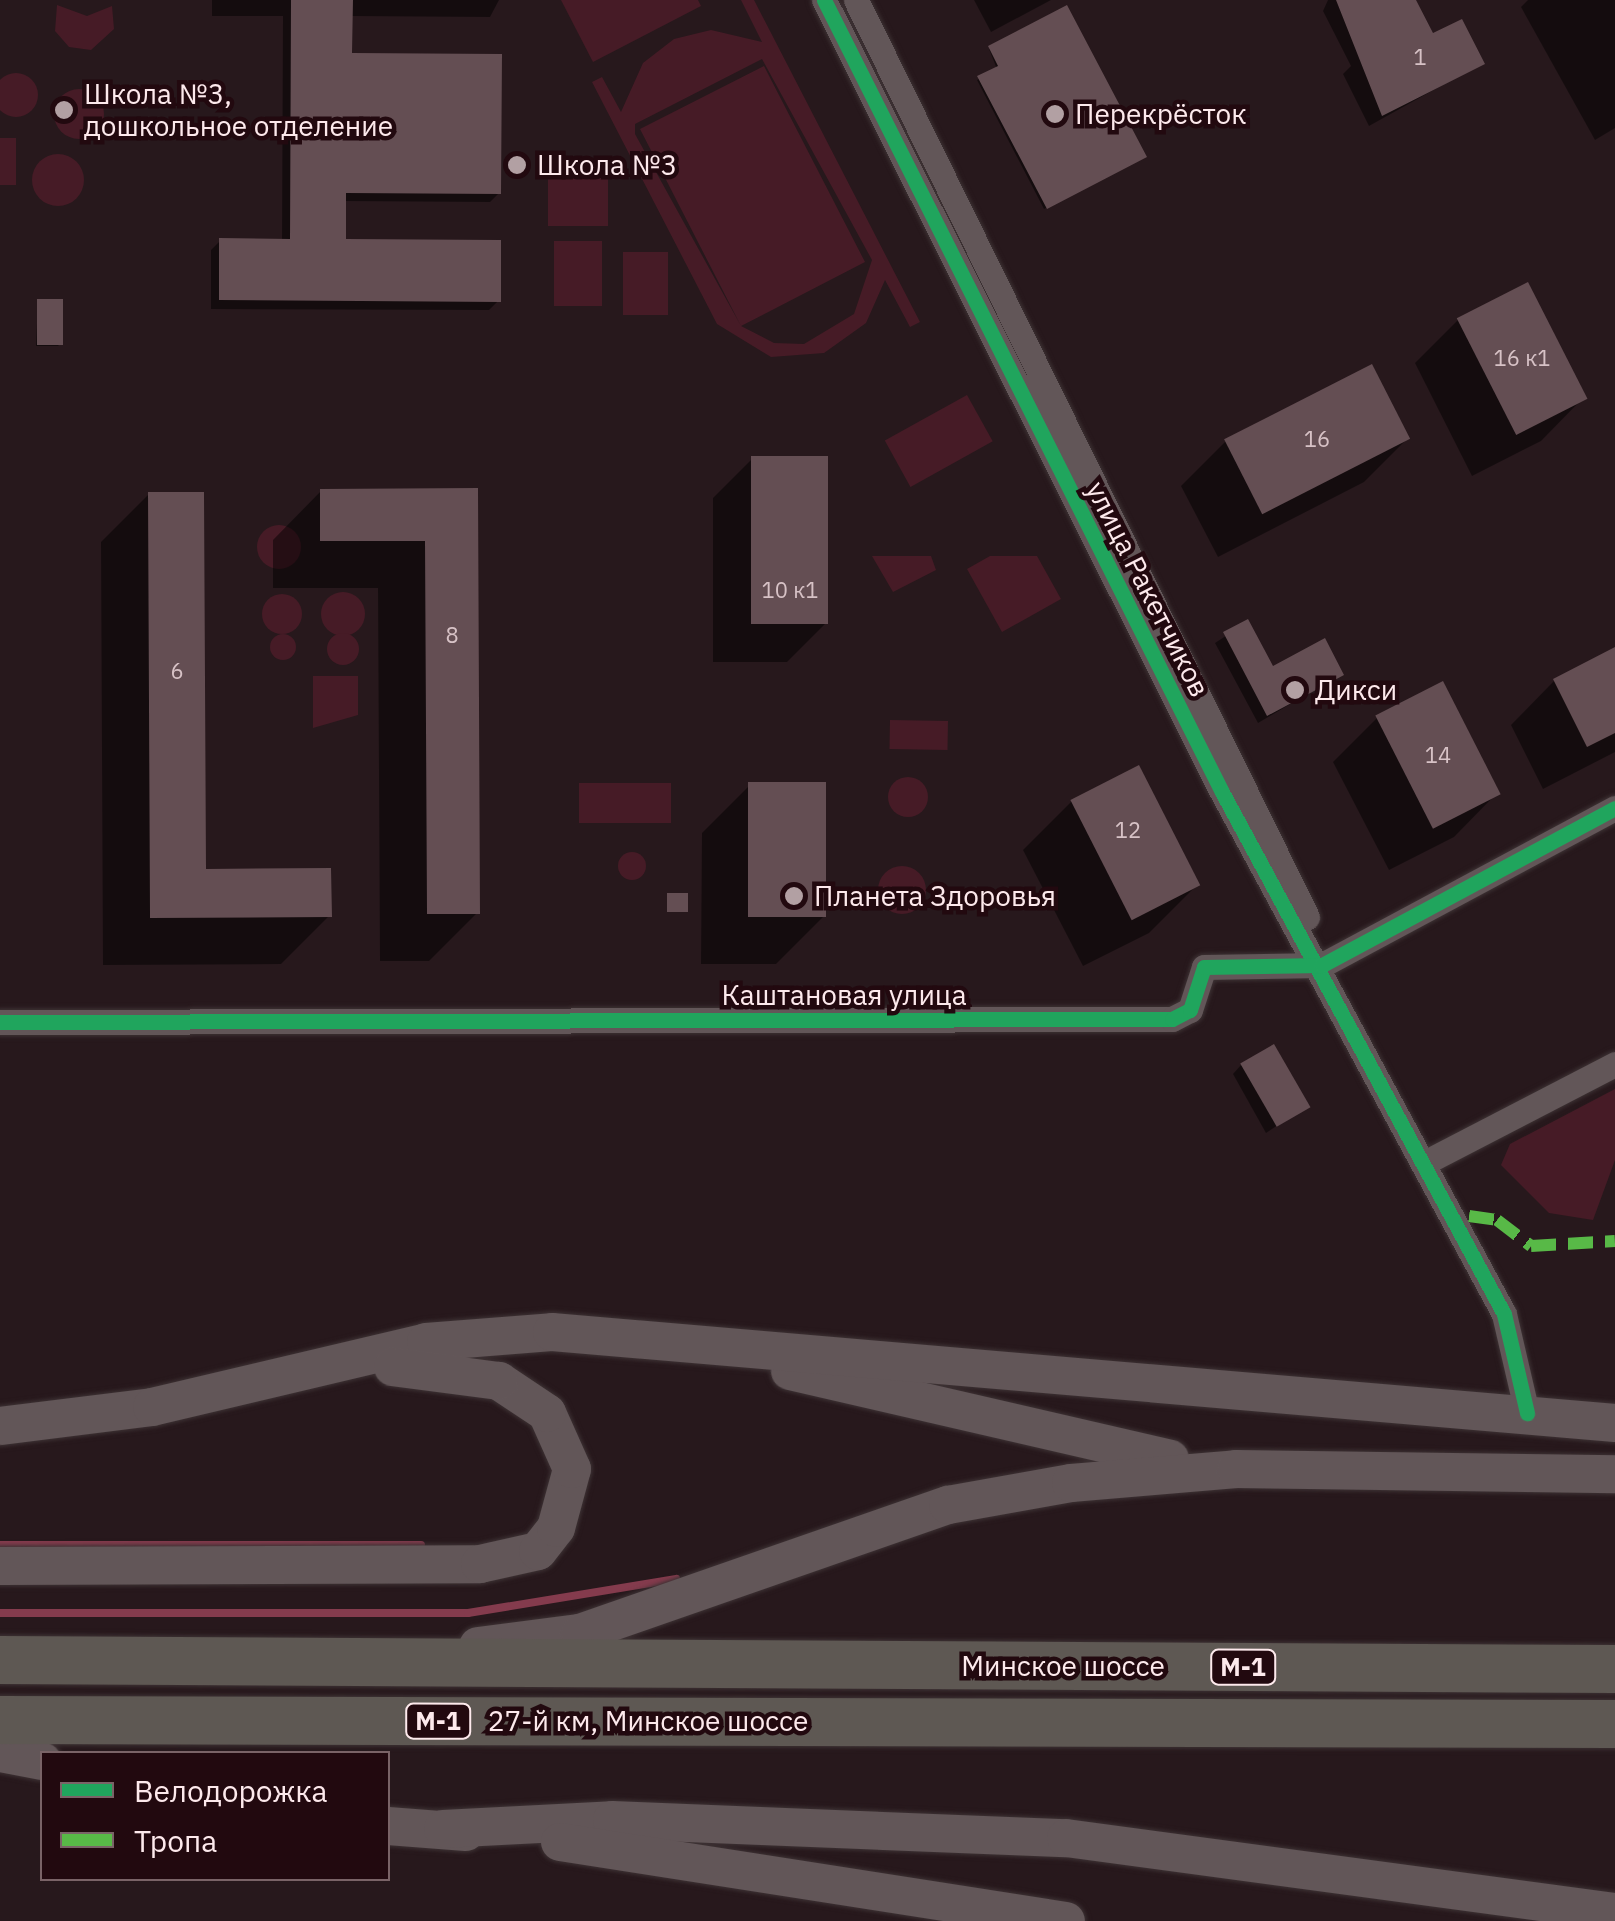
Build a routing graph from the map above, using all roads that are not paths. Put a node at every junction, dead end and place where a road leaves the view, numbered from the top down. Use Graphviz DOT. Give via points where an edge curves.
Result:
graph roads {
  1 [pos="824,0"];
  2 [pos="856,0"];
  3 [pos="1615,808"];
  4 [pos="1322,965"];
  5 [pos="0,1022"];
  6 [pos="1615,1064"];
  7 [pos="1426,1162"];
  8 [pos="638,1338"];
  9 [pos="305,1366"];
  10 [pos="1527,1413"];
  11 [pos="1615,1422"];
  12 [pos="0,1426"];
  13 [pos="1236,1469"];
  14 [pos="1615,1474"];
  15 [pos="0,1566"];
  16 [pos="0,1660"];
  17 [pos="329,1663"];
  18 [pos="872,1665"];
  19 [pos="1615,1668"];
  20 [pos="0,1720"];
  21 [pos="876,1722"];
  22 [pos="1615,1724"];
  23 [pos="0,1753"];
  24 [pos="40,1761"];
  25 [pos="0,1774"];
  26 [pos="40,1782"];
  27 [pos="390,1826"];
  28 [pos="443,1829"];
  29 [pos="1615,1912"];
  30 [pos="1066,1921"];
  1 -- 4 [label="street, улица Ракетчиков" via="1222,792"];
  2 -- 4 [label="street, улица Ракетчиков" via="1300,892"];
  3 -- 4 [label="street, Каштановая улица"];
  4 -- 5 [label="street, Каштановая улица" via="1204,967 1190,1010 1172,1019"];
  4 -- 7 [label="street, улица Ракетчиков"];
  6 -- 7 [label="street"];
  7 -- 10 [label="street, улица Ракетчиков" via="1504,1314"];
  8 -- 9 [label="main road" via="552,1332 426,1342"];
  8 -- 10 [label="main road"];
  8 -- 13 [label="main road" via="1108,1450"];
  9 -- 12 [label="main road" via="152,1407"];
  9 -- 15 [label="main road" via="442,1367 528,1394 566,1439 572,1469 556,1528 538,1551 480,1564"];
  10 -- 11 [label="main road"];
  13 -- 14 [label="main road" via="1490,1466"];
  13 -- 17 [label="main road" via="948,1504 580,1633"];
  16 -- 17 [label="highway, 27-й км, Минское шоссе / М-1"];
  17 -- 18 [label="highway, 27-й км, Минское шоссе / М-1"];
  18 -- 19 [label="highway, Минское шоссе / М-1"];
  20 -- 21 [label="highway, 27-й км, Минское шоссе / М-1"];
  21 -- 22 [label="highway, Минское шоссе / М-1"];
  23 -- 24 [label="main road"];
  25 -- 26 [label="main road"];
  27 -- 28 [label="main road"];
  28 -- 29 [label="main road" via="612,1820 1066,1838"];
  28 -- 30 [label="main road" via="790,1873"];
}
